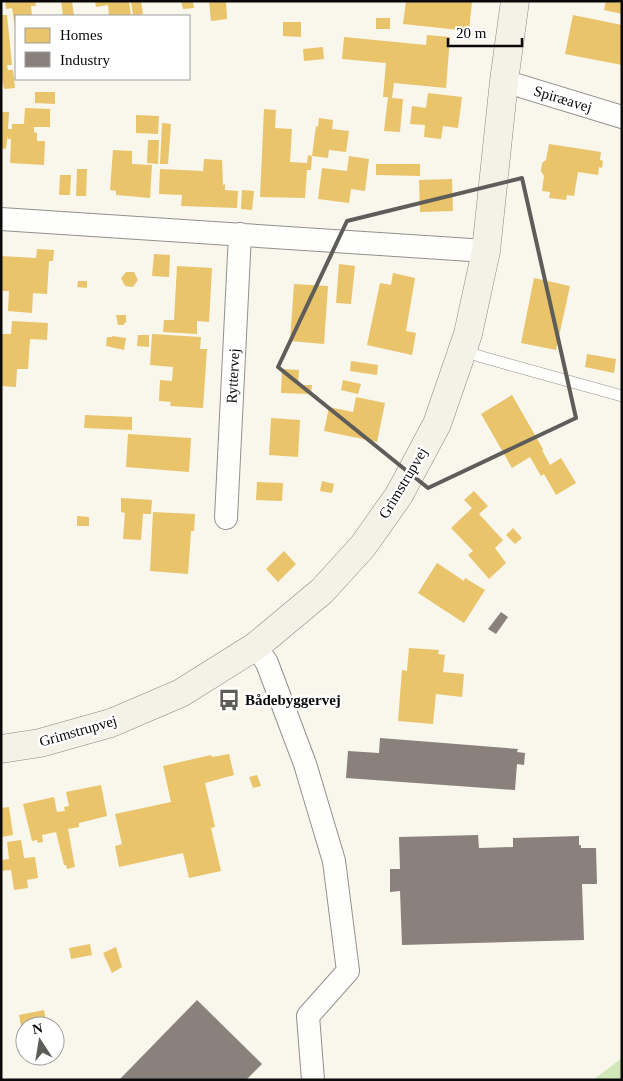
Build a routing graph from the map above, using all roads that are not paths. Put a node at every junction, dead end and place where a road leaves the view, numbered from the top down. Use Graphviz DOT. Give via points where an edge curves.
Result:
graph roads {
  1 [pos="515,1"];
  2 [pos="504,80"];
  3 [pos="622,118"];
  4 [pos="1,219"];
  5 [pos="240,234"];
  6 [pos="486,251"];
  7 [pos="463,350"];
  8 [pos="622,396"];
  9 [pos="226,518"];
  10 [pos="256,646"];
  11 [pos="1,749"];
  12 [pos="313,1080"];
  1 -- 2 [label="street, Grimstrupvej"];
  2 -- 3 [label="street, Spiræavej"];
  2 -- 6 [label="street, Grimstrupvej"];
  4 -- 5 [label="street"];
  5 -- 6 [label="street"];
  5 -- 9 [label="street, Ryttervej"];
  6 -- 7 [label="street, Grimstrupvej"];
  7 -- 8 [label="lane"];
  7 -- 10 [label="street, Grimstrupvej" via="437,424 399,496 363,546 322,592"];
  10 -- 11 [label="street, Grimstrupvej" via="181,692 111,723 40,743"];
  10 -- 12 [label="street" via="267,663 305,764 334,861 348,971 308,1016"];
}
